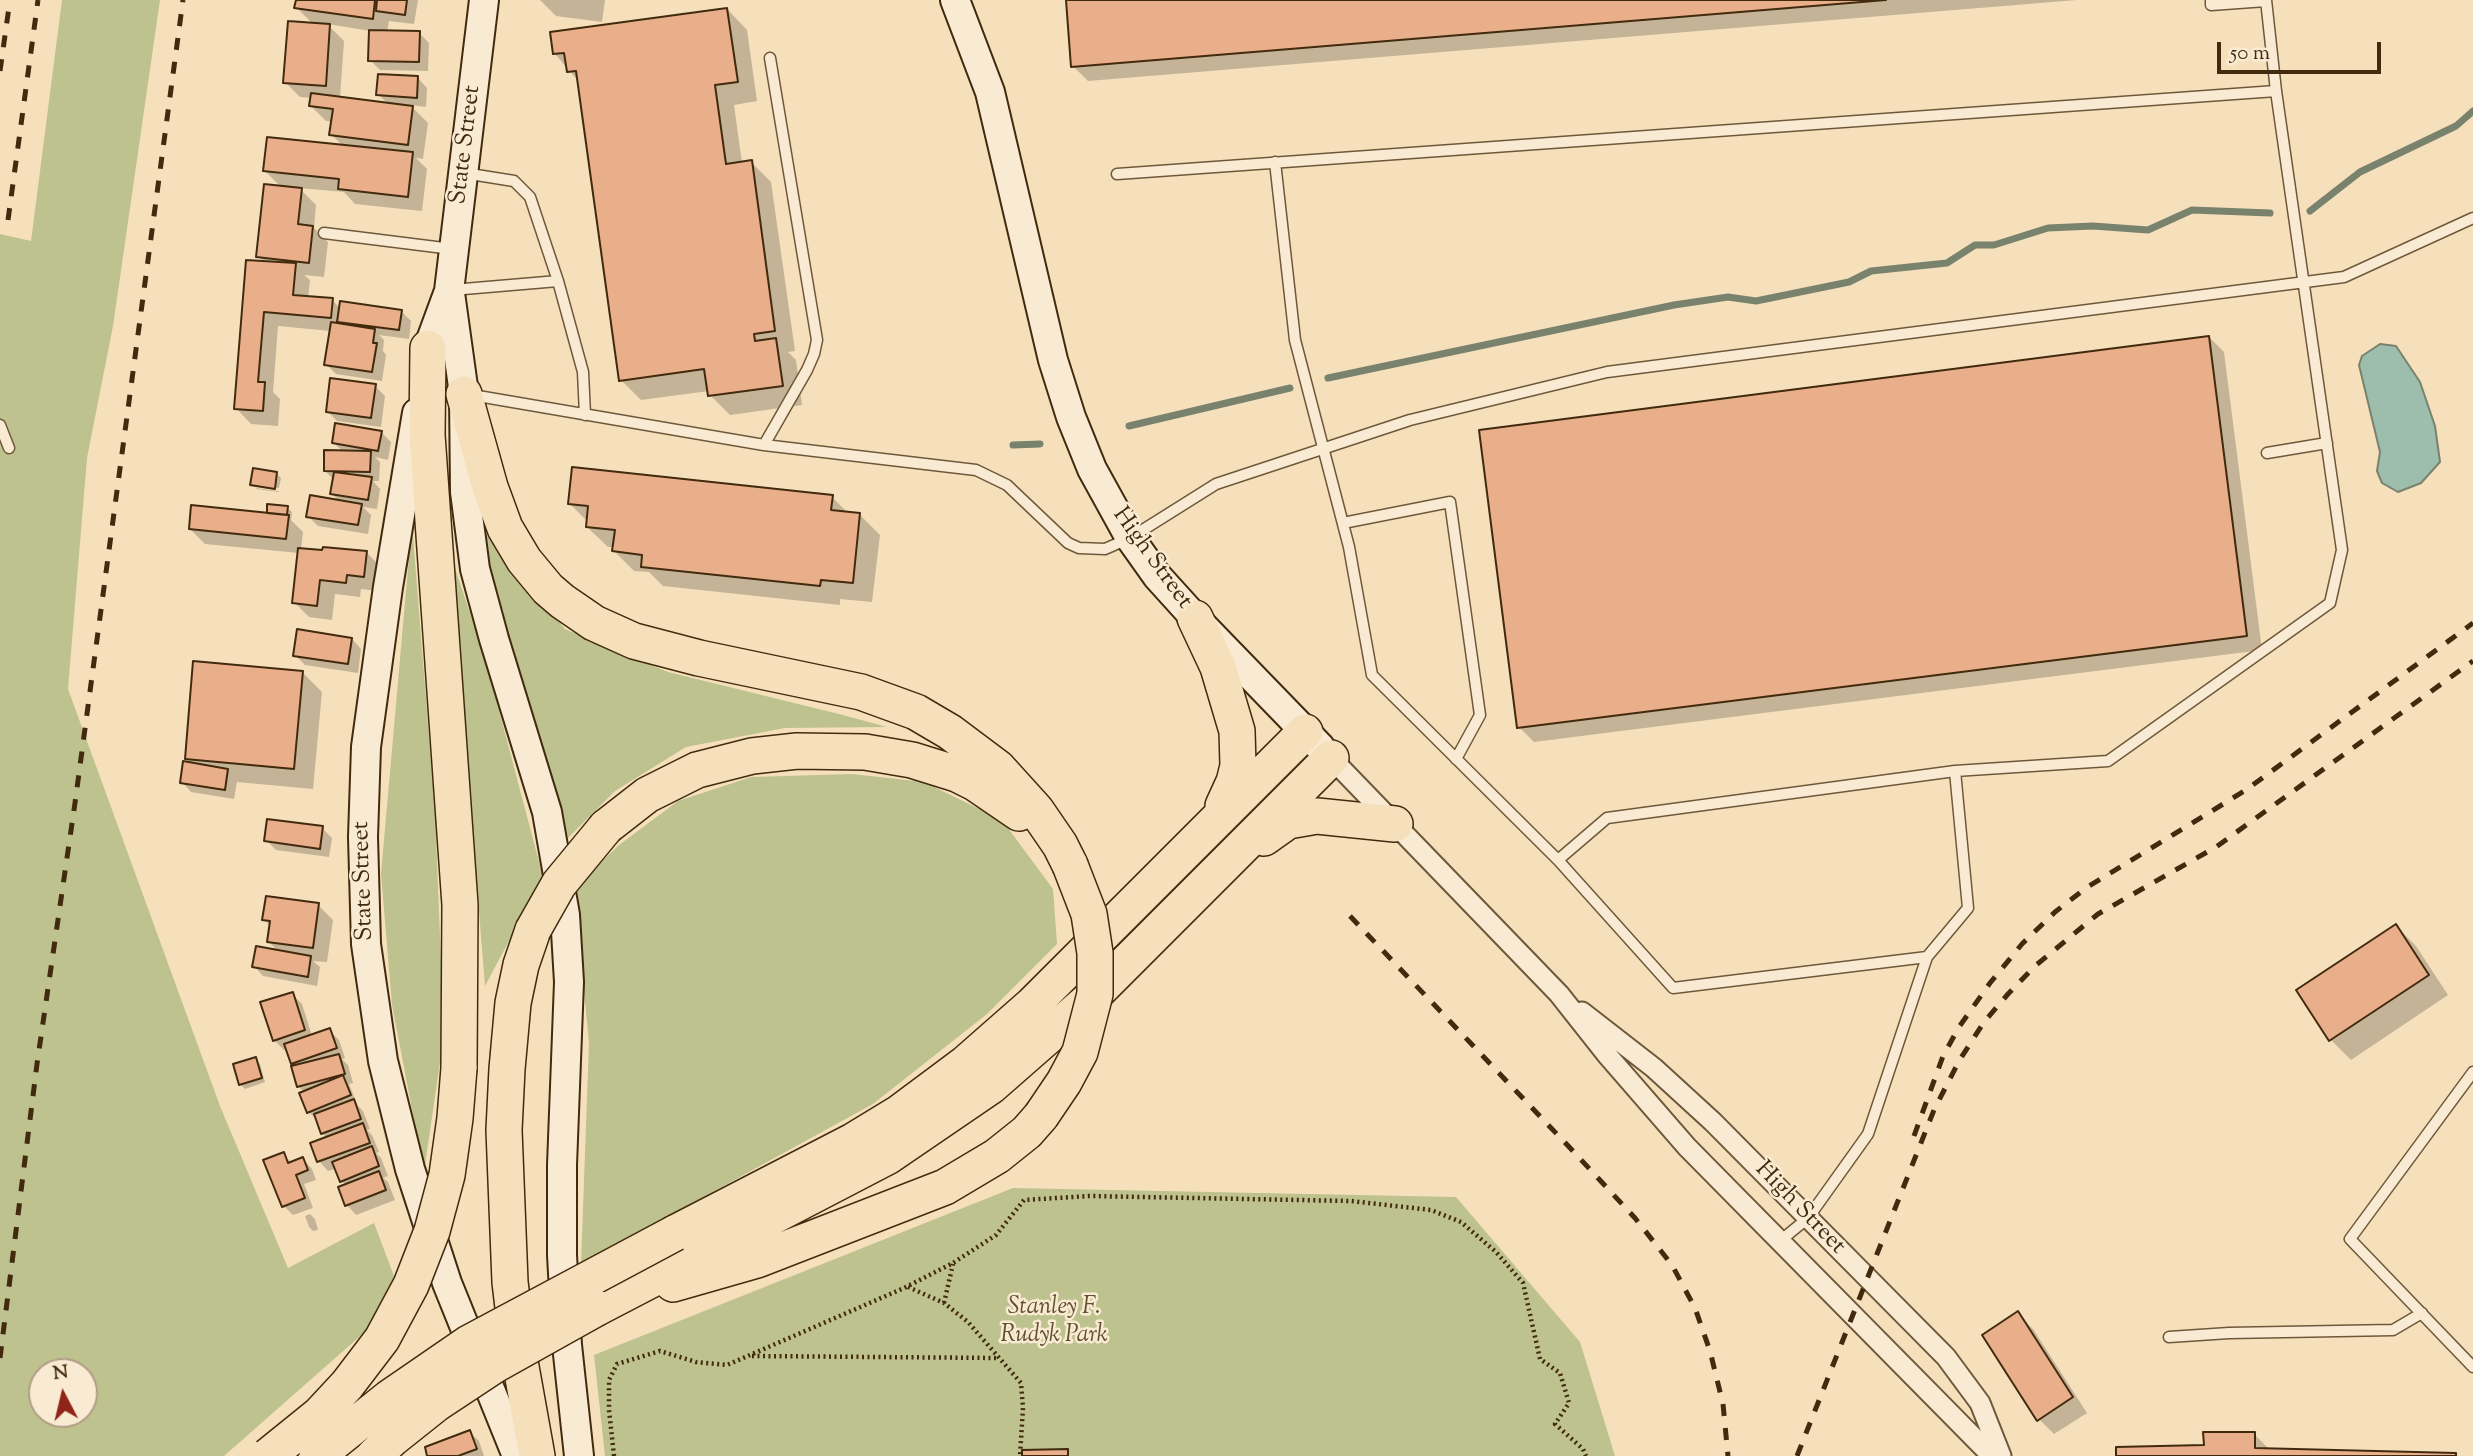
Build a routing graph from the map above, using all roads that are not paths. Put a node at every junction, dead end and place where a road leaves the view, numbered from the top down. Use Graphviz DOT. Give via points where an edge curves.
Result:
graph roads {
  1 [pos="484,0"];
  2 [pos="955,0"];
  3 [pos="2211,0"];
  4 [pos="2266,0"];
  5 [pos="770,58"];
  6 [pos="2276,91"];
  7 [pos="1275,162"];
  8 [pos="464,173"];
  9 [pos="1117,174"];
  10 [pos="2473,218"];
  11 [pos="324,233"];
  12 [pos="454,250"];
  13 [pos="558,281"];
  14 [pos="2303,282"];
  15 [pos="449,291"];
  16 [pos="428,348"];
  17 [pos="464,394"];
  18 [pos="585,415"];
  19 [pos="0,425"];
  20 [pos="2327,443"];
  21 [pos="764,445"];
  22 [pos="9,448"];
  23 [pos="1323,449"];
  24 [pos="2267,453"];
  25 [pos="1343,523"];
  26 [pos="1129,538"];
  27 [pos="1195,618"];
  28 [pos="1305,732"];
  29 [pos="1331,758"];
  30 [pos="1456,759"];
  31 [pos="1955,771"];
  32 [pos="1395,824"];
  33 [pos="1210,825"];
  34 [pos="1234,855"];
  35 [pos="1558,860"];
  36 [pos="1070,865"];
  37 [pos="1927,957"];
  38 [pos="1559,994"];
  39 [pos="2473,1072"];
  40 [pos="1808,1218"];
  41 [pos="1780,1241"];
  42 [pos="688,1256"];
  43 [pos="2422,1313"];
  44 [pos="2169,1337"];
  45 [pos="2473,1367"];
  46 [pos="268,1456"];
  47 [pos="317,1456"];
  48 [pos="374,1456"];
  49 [pos="517,1456"];
  50 [pos="537,1456"];
  51 [pos="579,1456"];
  52 [pos="1992,1456"];
  53 [pos="2001,1456"];
  1 -- 8 [label="street, State Street"];
  2 -- 26 [label="street, High Street" via="990,92 1062,390 1091,469"];
  3 -- 4 [label="lane" via="2211,5"];
  4 -- 6 [label="lane"];
  5 -- 21 [label="lane" via="817,340 807,370"];
  6 -- 7 [label="lane"];
  6 -- 14 [label="lane"];
  7 -- 9 [label="lane"];
  7 -- 23 [label="lane" via="1295,340"];
  8 -- 12 [label="street, State Street"];
  8 -- 13 [label="lane" via="514,181 530,198"];
  10 -- 14 [label="lane" via="2344,277"];
  11 -- 12 [label="lane"];
  12 -- 15 [label="street, State Street"];
  13 -- 15 [label="lane"];
  13 -- 18 [label="lane" via="583,372"];
  14 -- 20 [label="lane"];
  14 -- 23 [label="lane" via="1607,372 1410,420"];
  15 -- 16 [label="street, State Street"];
  15 -- 17 [label="street, State Street"];
  16 -- 46 [label="highway, bridge" via="427,435 460,905 459,1068 447,1175 411,1285 382,1339 320,1414"];
  16 -- 49 [label="street, State Street" via="366,747 366,944 383,1061 410,1169 447,1283"];
  17 -- 18 [label="lane"];
  17 -- 36 [label="highway" via="505,528 524,560 562,601 594,623 634,641 861,692 916,712 998,768 1036,810"];
  17 -- 51 [label="street, State Street" via="465,492 475,569 547,812 565,915 569,982 562,1255 566,1345"];
  18 -- 21 [label="lane"];
  19 -- 22 [label="lane"];
  20 -- 24 [label="lane"];
  20 -- 31 [label="lane" via="2342,550 2330,603 2108,761"];
  21 -- 26 [label="lane" via="976,470 1007,485 1059,536 1079,548 1105,549"];
  23 -- 25 [label="lane"];
  23 -- 26 [label="lane" via="1216,484"];
  25 -- 30 [label="lane" via="1372,675"];
  25 -- 30 [label="lane" via="1450,502 1480,715"];
  26 -- 27 [label="street, High Street"];
  27 -- 28 [label="street, High Street"];
  27 -- 33 [label="highway" via="1227,693 1238,748 1229,796"];
  28 -- 29 [label="street, High Street"];
  28 -- 33 [label="highway"];
  29 -- 32 [label="street, High Street"];
  29 -- 34 [label="highway"];
  30 -- 35 [label="lane"];
  31 -- 35 [label="lane" via="1607,818"];
  31 -- 37 [label="lane" via="1968,908"];
  32 -- 34 [label="highway" via="1317,816 1288,821"];
  32 -- 38 [label="street, High Street"];
  33 -- 42 [label="highway" via="988,1045"];
  34 -- 42 [label="highway" via="1072,1017 991,1086 887,1157"];
  35 -- 37 [label="lane" via="1673,988"];
  36 -- 42 [label="highway, bridge" via="1089,914 1095,994 1080,1052 1027,1132 945,1187 757,1260"];
  36 -- 50 [label="highway, bridge" via="1027,819 975,783 912,760 865,752 797,751 715,764 663,785 606,827 559,884 533,930 513,1003 504,1143 511,1293"];
  37 -- 40 [label="lane" via="1868,1134"];
  38 -- 40 [label="street, High Street" via="1664,1077"];
  38 -- 41 [label="street, High Street" via="1660,1118"];
  39 -- 43 [label="lane" via="2350,1239"];
  40 -- 41 [label="lane"];
  40 -- 53 [label="street, High Street" via="1959,1372 1980,1403"];
  41 -- 52 [label="street, High Street"];
  42 -- 47 [label="highway, bridge" via="469,1343 389,1398"];
  42 -- 48 [label="highway, bridge" via="495,1365 436,1404"];
  43 -- 44 [label="lane" via="2393,1330"];
  43 -- 45 [label="lane"];
}
